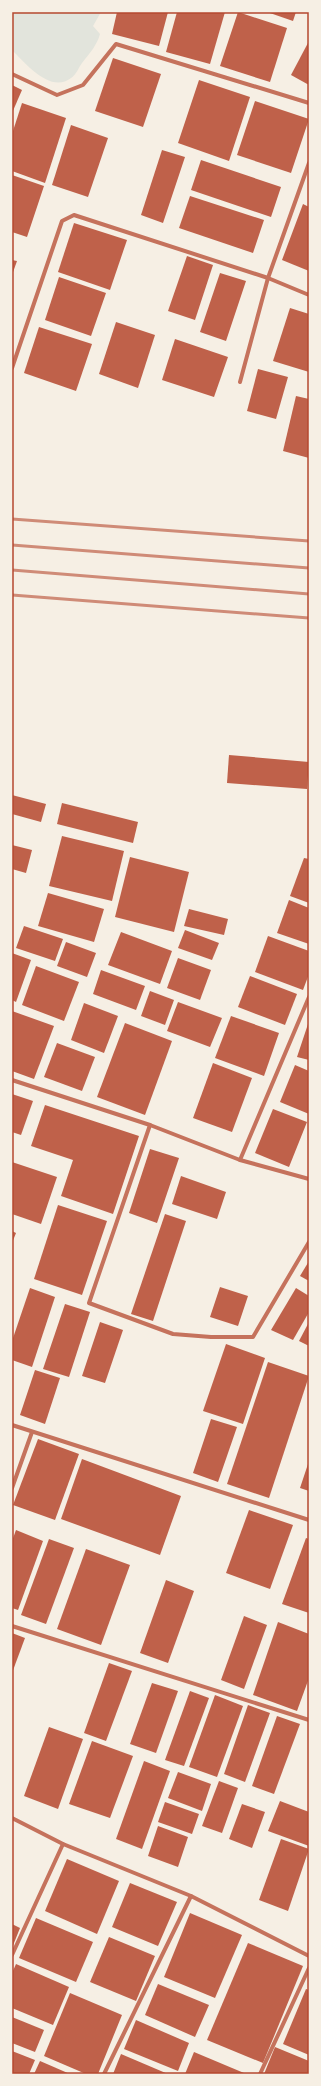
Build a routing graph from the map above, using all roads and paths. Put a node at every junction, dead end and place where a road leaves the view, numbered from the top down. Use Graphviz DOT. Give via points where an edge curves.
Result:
graph roads {
  1 [pos="12,74"];
  2 [pos="309,103"];
  3 [pos="309,163"];
  4 [pos="268,278"];
  5 [pos="309,295"];
  6 [pos="12,368"];
  7 [pos="240,382"];
  8 [pos="309,997"];
  9 [pos="12,1080"];
  10 [pos="150,1125"];
  11 [pos="240,1160"];
  12 [pos="309,1178"];
  13 [pos="309,1242"];
  14 [pos="12,1425"];
  15 [pos="32,1432"];
  16 [pos="12,1488"];
  17 [pos="309,1520"];
  18 [pos="12,1626"];
  19 [pos="309,1720"];
  20 [pos="12,1818"];
  21 [pos="63,1844"];
  22 [pos="191,1896"];
  23 [pos="12,1954"];
  24 [pos="309,1956"];
  25 [pos="309,1968"];
  26 [pos="104,2074"];
  27 [pos="260,2074"];
  1 -- 2 [label="street" via="57,95 83,85 116,44"];
  3 -- 4 [label="street"];
  4 -- 5 [label="street"];
  4 -- 6 [label="street" via="74,215 62,221"];
  4 -- 7 [label="street"];
  8 -- 11 [label="street"];
  9 -- 10 [label="street"];
  10 -- 11 [label="street"];
  10 -- 13 [label="street" via="89,1303 173,1334 253,1337"];
  11 -- 12 [label="street"];
  14 -- 15 [label="street"];
  15 -- 16 [label="street"];
  15 -- 17 [label="street"];
  18 -- 19 [label="street"];
  20 -- 21 [label="street"];
  21 -- 22 [label="street"];
  21 -- 23 [label="street"];
  22 -- 24 [label="street"];
  22 -- 26 [label="street"];
  25 -- 27 [label="street"];
}
